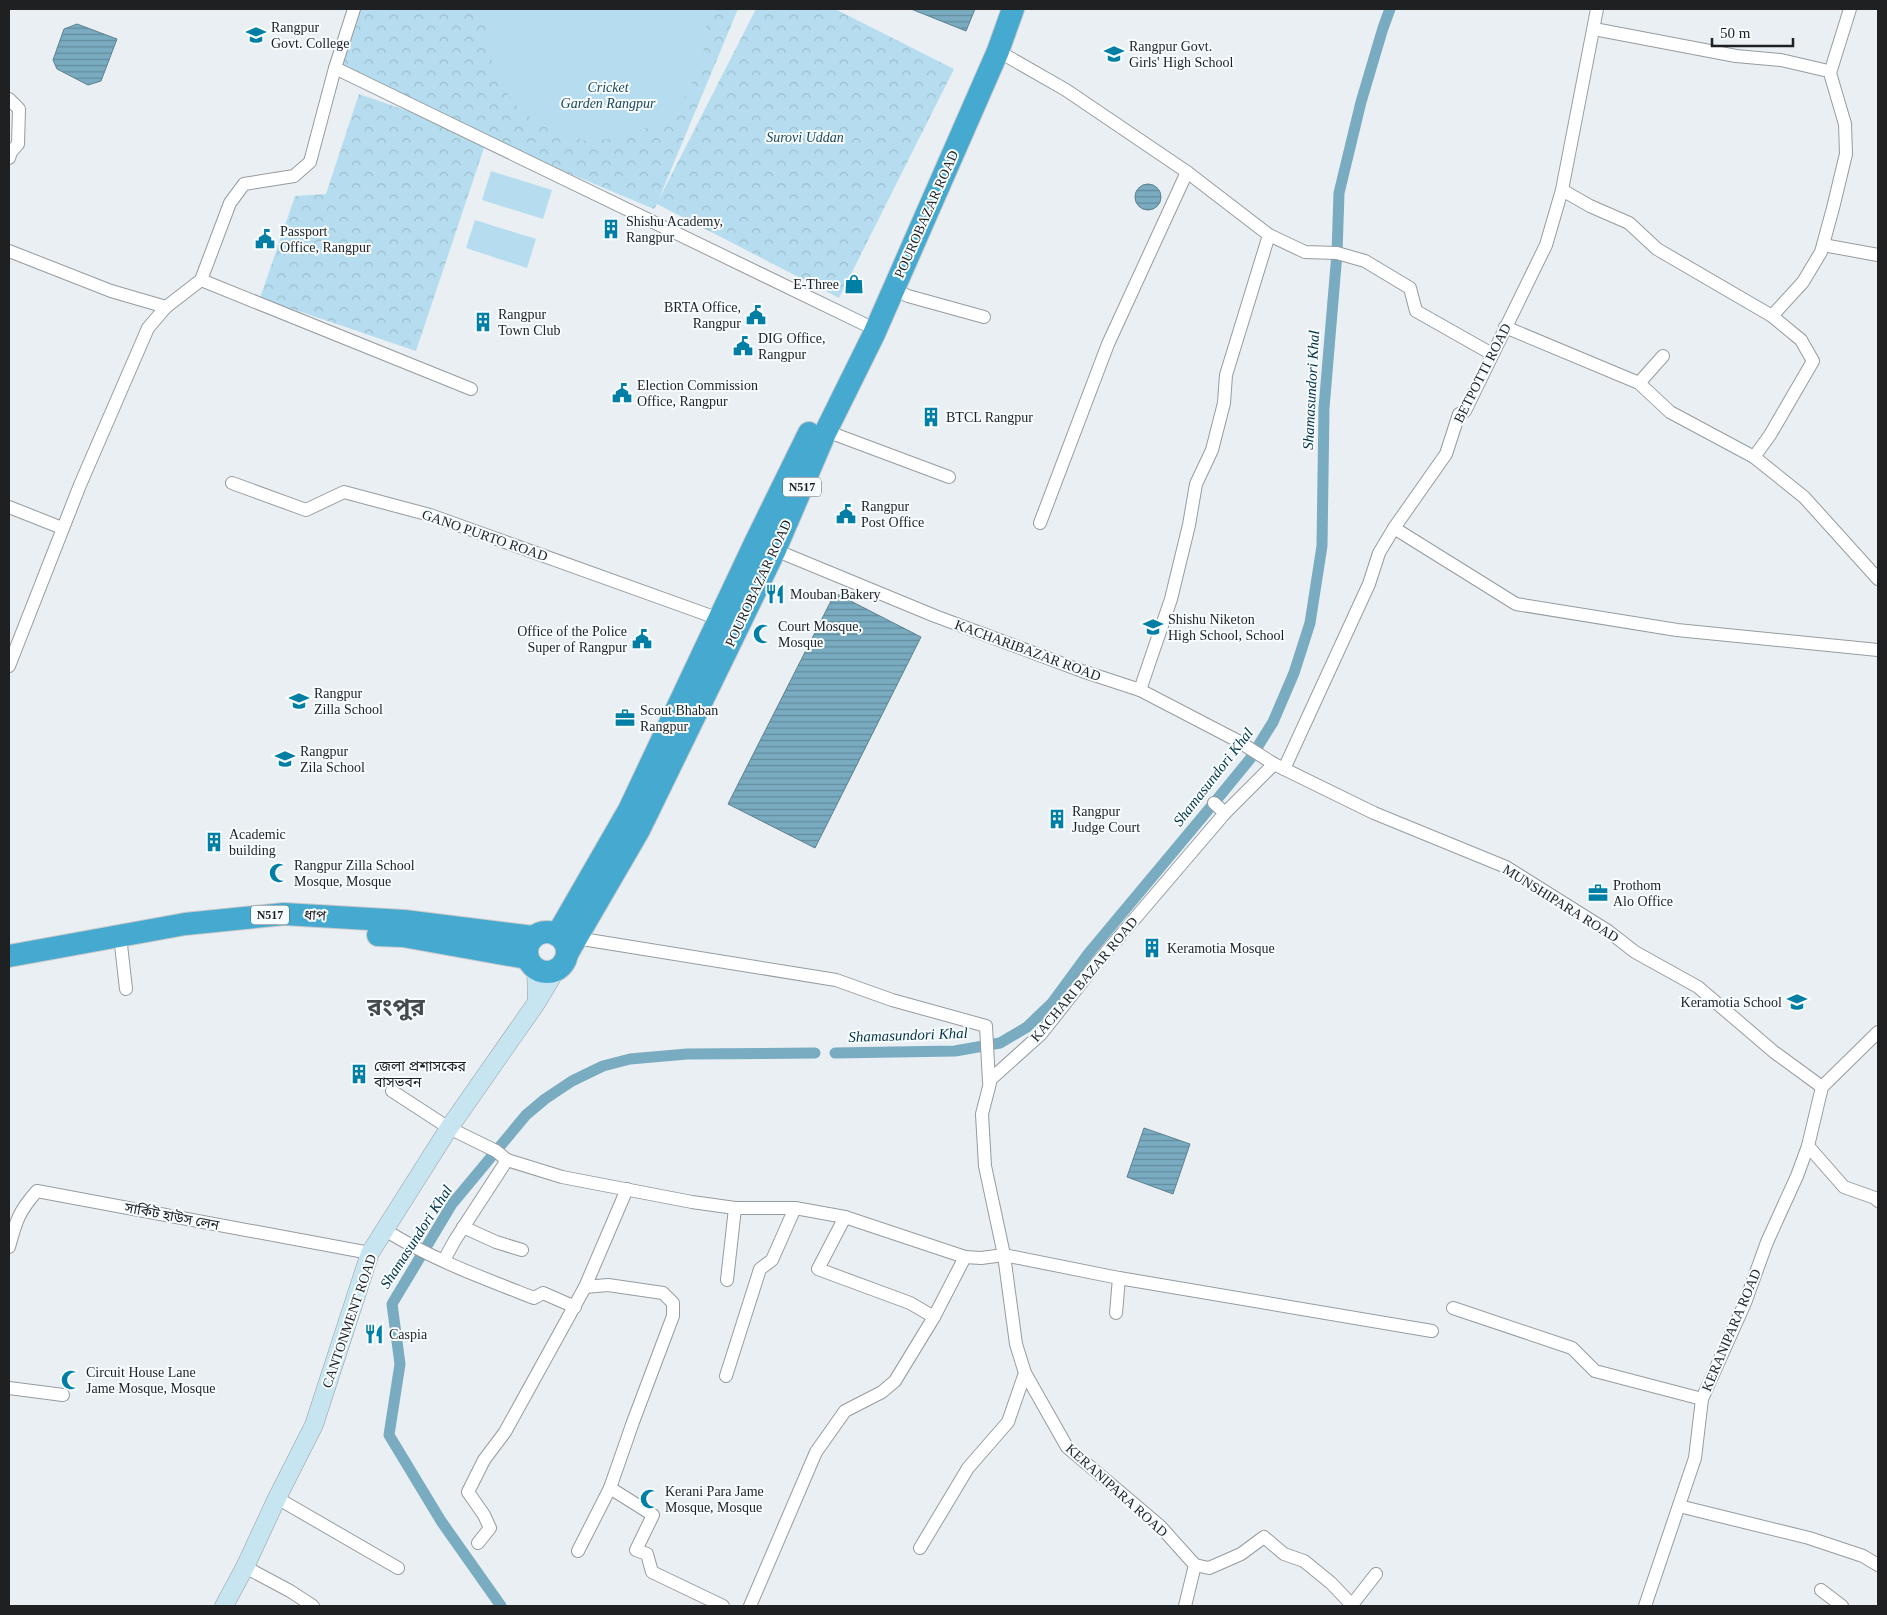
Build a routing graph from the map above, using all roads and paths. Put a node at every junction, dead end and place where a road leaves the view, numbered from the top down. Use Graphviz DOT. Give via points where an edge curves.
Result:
graph roads {
  1 [pos="354,9"];
  2 [pos="998,9"];
  3 [pos="1013,9"];
  4 [pos="1597,9"];
  5 [pos="1850,9"];
  6 [pos="1594,29"];
  7 [pos="998,51"];
  8 [pos="335,68"];
  9 [pos="1824,70"];
  10 [pos="9,99"];
  11 [pos="9,158"];
  12 [pos="1187,172"];
  13 [pos="1562,190"];
  14 [pos="1269,235"];
  15 [pos="1823,245"];
  16 [pos="9,251"];
  17 [pos="1878,255"];
  18 [pos="201,280"];
  19 [pos="893,289"];
  20 [pos="166,307"];
  21 [pos="1772,316"];
  22 [pos="984,317"];
  23 [pos="864,324"];
  24 [pos="1505,327"];
  25 [pos="1492,354"];
  26 [pos="1663,356"];
  27 [pos="1639,382"];
  28 [pos="471,389"];
  29 [pos="826,431"];
  30 [pos="1754,457"];
  31 [pos="949,477"];
  32 [pos="232,483"];
  33 [pos="9,507"];
  34 [pos="1040,523"];
  35 [pos="62,528"];
  36 [pos="1394,528"];
  37 [pos="775,550"];
  38 [pos="1878,579"];
  39 [pos="729,623"];
  40 [pos="1878,650"];
  41 [pos="9,666"];
  42 [pos="1140,690"];
  43 [pos="1279,766"];
  44 [pos="1214,804"];
  45 [pos="1225,812"];
  46 [pos="121,944"];
  47 [pos="553,954"];
  48 [pos="9,956"];
  49 [pos="9,972"];
  50 [pos="126,989"];
  51 [pos="1878,1032"];
  52 [pos="989,1082"];
  53 [pos="1822,1087"];
  54 [pos="392,1091"];
  55 [pos="449,1128"];
  56 [pos="1808,1146"];
  57 [pos="508,1160"];
  58 [pos="627,1189"];
  59 [pos="1878,1201"];
  60 [pos="736,1208"];
  61 [pos="796,1208"];
  62 [pos="845,1217"];
  63 [pos="463,1227"];
  64 [pos="385,1230"];
  65 [pos="9,1246"];
  66 [pos="522,1250"];
  67 [pos="370,1253"];
  68 [pos="965,1256"];
  69 [pos="444,1260"];
  70 [pos="1005,1260"];
  71 [pos="1120,1278"];
  72 [pos="727,1280"];
  73 [pos="585,1287"];
  74 [pos="575,1306"];
  75 [pos="1453,1308"];
  76 [pos="1116,1313"];
  77 [pos="934,1317"];
  78 [pos="1432,1331"];
  79 [pos="1025,1373"];
  80 [pos="726,1376"];
  81 [pos="9,1388"];
  82 [pos="63,1395"];
  83 [pos="1702,1398"];
  84 [pos="610,1488"];
  85 [pos="277,1498"];
  86 [pos="1679,1506"];
  87 [pos="478,1543"];
  88 [pos="920,1548"];
  89 [pos="578,1551"];
  90 [pos="1195,1565"];
  91 [pos="1878,1565"];
  92 [pos="246,1567"];
  93 [pos="398,1568"];
  94 [pos="1376,1574"];
  95 [pos="1821,1590"];
  96 [pos="224,1606"];
  97 [pos="313,1606"];
  98 [pos="724,1606"];
  99 [pos="750,1606"];
  100 [pos="1185,1606"];
  101 [pos="1351,1606"];
  102 [pos="1645,1606"];
  103 [pos="1842,1606"];
  1 -- 8 [label="street"];
  2 -- 23 [label="highway, POUROBAZAR ROAD / N517" via="987,42"];
  3 -- 7 [label="highway, POUROBAZAR ROAD / N517"];
  4 -- 6 [label="street, BETPOTTI ROAD"];
  5 -- 15 [label="street" via="1830,73 1845,124 1846,154"];
  6 -- 9 [label="street"];
  6 -- 13 [label="street, BETPOTTI ROAD"];
  7 -- 12 [label="street" via="1066,90"];
  7 -- 19 [label="highway, POUROBAZAR ROAD / N517"];
  8 -- 18 [label="street" via="310,162 294,176 244,184 230,203"];
  8 -- 23 [label="street"];
  10 -- 11 [label="street" via="19,109 18,144"];
  12 -- 14 [label="street"];
  12 -- 34 [label="street" via="1108,344"];
  13 -- 21 [label="street" via="1629,223 1657,249"];
  13 -- 24 [label="street, BETPOTTI ROAD" via="1546,245"];
  14 -- 25 [label="street" via="1305,252 1337,253 1365,261 1410,288 1416,311"];
  14 -- 42 [label="street" via="1226,375 1224,403 1212,450 1196,484 1190,525 1170,599"];
  15 -- 17 [label="street"];
  15 -- 21 [label="street" via="1803,282"];
  16 -- 20 [label="street" via="111,291"];
  18 -- 20 [label="street"];
  18 -- 28 [label="street"];
  19 -- 22 [label="street"];
  19 -- 29 [label="highway, POUROBAZAR ROAD / N517"];
  20 -- 35 [label="street" via="148,328"];
  21 -- 30 [label="street" via="1801,340 1813,361"];
  23 -- 39 [label="highway, POUROBAZAR ROAD / N517" via="756,541"];
  24 -- 25 [label="street, BETPOTTI ROAD"];
  24 -- 27 [label="street"];
  25 -- 36 [label="street, BETPOTTI ROAD" via="1465,411 1459,414 1446,454"];
  26 -- 27 [label="street"];
  27 -- 30 [label="street" via="1670,412"];
  29 -- 31 [label="street"];
  29 -- 37 [label="highway, POUROBAZAR ROAD / N517"];
  30 -- 38 [label="street" via="1804,498"];
  32 -- 39 [label="street, GANO PURTO ROAD" via="306,510 344,492 430,515"];
  33 -- 35 [label="street"];
  35 -- 41 [label="street"];
  36 -- 40 [label="street" via="1516,604 1677,630"];
  36 -- 43 [label="street, BETPOTTI ROAD" via="1378,553 1369,584"];
  37 -- 39 [label="highway, POUROBAZAR ROAD / N517"];
  37 -- 42 [label="street, KACHARIBAZAR ROAD" via="935,616 1082,672"];
  39 -- 47 [label="highway, POUROBAZAR ROAD / N517"];
  42 -- 43 [label="street, KACHARIBAZAR ROAD"];
  43 -- 45 [label="street, KACHARI BAZAR ROAD"];
  43 -- 53 [label="street, MUNSHIPARA ROAD" via="1374,813 1506,867 1608,931 1635,952 1698,987 1774,1052"];
  44 -- 45 [label="street"];
  45 -- 52 [label="street, KACHARI BAZAR ROAD" via="1165,873 1093,958 1040,1034"];
  46 -- 47 [label="highway, ধাপ / N517" via="284,929 403,936"];
  46 -- 47 [label="highway, ধাপ / N517" via="185,924 284,914 404,921 533,937 540,932 549,932"];
  46 -- 48 [label="highway, ধাপ / N517"];
  46 -- 49 [label="highway, ধাপ / N517"];
  46 -- 50 [label="street"];
  47 -- 52 [label="street" via="836,980 892,1000 986,1026"];
  47 -- 55 [label="main road, CANTONMENT ROAD" via="536,1002"];
  51 -- 53 [label="street"];
  52 -- 70 [label="street" via="982,1114 985,1166"];
  53 -- 56 [label="street, KERANIPARA ROAD"];
  54 -- 55 [label="street"];
  55 -- 57 [label="street"];
  55 -- 64 [label="main road, CANTONMENT ROAD"];
  56 -- 59 [label="street" via="1844,1187"];
  56 -- 83 [label="street, KERANIPARA ROAD" via="1745,1303"];
  57 -- 58 [label="street" via="562,1177"];
  57 -- 63 [label="street"];
  58 -- 60 [label="street"];
  58 -- 73 [label="street"];
  60 -- 61 [label="street"];
  60 -- 72 [label="street"];
  61 -- 62 [label="street"];
  61 -- 80 [label="street" via="772,1260 760,1269"];
  62 -- 68 [label="street"];
  62 -- 77 [label="street" via="818,1269 910,1303"];
  63 -- 66 [label="street"];
  63 -- 69 [label="street"];
  64 -- 67 [label="main road, CANTONMENT ROAD"];
  64 -- 69 [label="street"];
  65 -- 67 [label="street, সার্কিট হাউস লেন" via="24,1206 37,1191"];
  67 -- 85 [label="main road, CANTONMENT ROAD" via="314,1425"];
  68 -- 70 [label="street"];
  68 -- 77 [label="street"];
  69 -- 74 [label="street" via="534,1298 543,1293"];
  70 -- 71 [label="street"];
  70 -- 79 [label="street, KERANIPARA ROAD" via="1016,1344"];
  71 -- 76 [label="street"];
  71 -- 78 [label="street"];
  73 -- 74 [label="street"];
  73 -- 84 [label="street" via="608,1285 663,1293 672,1303 673,1316"];
  74 -- 87 [label="street" via="468,1492 490,1528"];
  75 -- 83 [label="street" via="1572,1348 1596,1371"];
  77 -- 99 [label="street" via="895,1381 882,1392 845,1411 816,1452"];
  79 -- 88 [label="street" via="1008,1422 968,1468"];
  79 -- 90 [label="street, KERANIPARA ROAD" via="1067,1447 1160,1526"];
  81 -- 82 [label="street"];
  83 -- 86 [label="street, KERANIPARA ROAD" via="1695,1458"];
  84 -- 89 [label="street"];
  84 -- 98 [label="street" via="653,1515 636,1550 647,1554 652,1572"];
  85 -- 92 [label="main road, CANTONMENT ROAD"];
  85 -- 93 [label="street"];
  86 -- 91 [label="street" via="1809,1538 1864,1556"];
  86 -- 102 [label="street, KERANIPARA ROAD"];
  90 -- 100 [label="street"];
  90 -- 101 [label="street" via="1209,1568 1241,1554 1264,1537 1284,1554 1304,1560"];
  92 -- 96 [label="main road, CANTONMENT ROAD"];
  92 -- 97 [label="street"];
  94 -- 101 [label="street"];
  95 -- 103 [label="street"];
}
